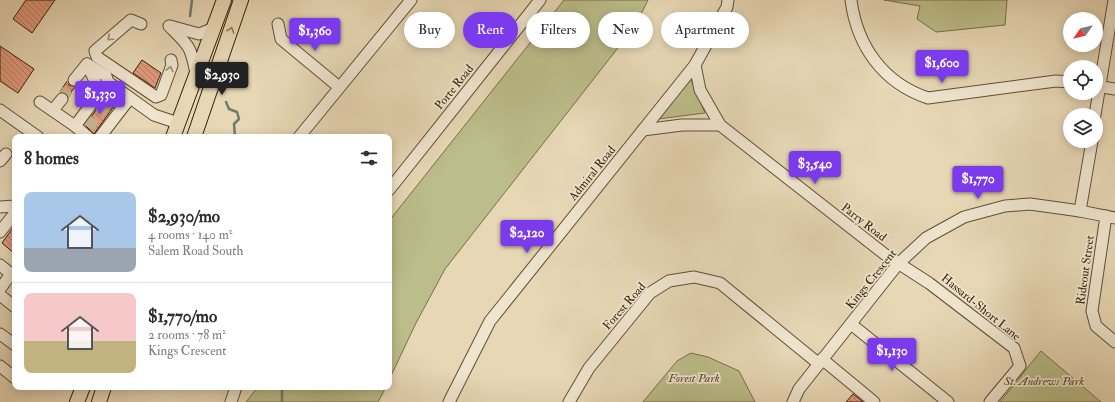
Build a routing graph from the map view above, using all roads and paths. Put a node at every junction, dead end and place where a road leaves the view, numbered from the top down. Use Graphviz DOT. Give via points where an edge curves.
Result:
graph roads {
  1 [pos="224,0"];
  2 [pos="241,0"];
  3 [pos="411,0"];
  4 [pos="540,0"];
  5 [pos="728,0"];
  6 [pos="851,0"];
  7 [pos="1114,0"];
  8 [pos="141,24"];
  9 [pos="278,24"];
  10 [pos="214,28"];
  11 [pos="171,60"];
  12 [pos="1103,60"];
  13 [pos="87,64"];
  14 [pos="695,65"];
  15 [pos="196,75"];
  16 [pos="74,80"];
  17 [pos="1063,81"];
  18 [pos="108,82"];
  19 [pos="339,87"];
  20 [pos="1103,87"];
  21 [pos="1115,89"];
  22 [pos="130,98"];
  23 [pos="62,99"];
  24 [pos="97,99"];
  25 [pos="40,102"];
  26 [pos="0,110"];
  27 [pos="52,110"];
  28 [pos="178,123"];
  29 [pos="720,125"];
  30 [pos="75,126"];
  31 [pos="643,130"];
  32 [pos="101,133"];
  33 [pos="34,134"];
  34 [pos="84,134"];
  35 [pos="174,134"];
  36 [pos="195,134"];
  37 [pos="301,134"];
  38 [pos="1091,148"];
  39 [pos="392,186"];
  40 [pos="12,206"];
  41 [pos="0,207"];
  42 [pos="1080,211"];
  43 [pos="12,217"];
  44 [pos="1110,217"];
  45 [pos="0,232"];
  46 [pos="898,264"];
  47 [pos="0,265"];
  48 [pos="12,275"];
  49 [pos="12,277"];
  50 [pos="0,289"];
  51 [pos="0,295"];
  52 [pos="12,305"];
  53 [pos="851,324"];
  54 [pos="0,334"];
  55 [pos="1115,342"];
  56 [pos="12,343"];
  57 [pos="820,361"];
  58 [pos="0,366"];
  59 [pos="12,376"];
  60 [pos="82,390"];
  61 [pos="103,390"];
  62 [pos="235,390"];
  63 [pos="77,402"];
  64 [pos="99,402"];
  65 [pos="231,402"];
  66 [pos="449,402"];
  67 [pos="569,402"];
  68 [pos="793,402"];
  69 [pos="874,402"];
  70 [pos="948,402"];
  71 [pos="990,402"];
  1 -- 10 [label="main road"];
  36 -- 2 [label="main road, one-way"];
  3 -- 19 [label="street"];
  4 -- 39 [label="street, Porte Road"];
  5 -- 14 [label="street, Admiral Road" via="727,7"];
  6 -- 17 [label="street" via="857,31 876,63 899,85 913,93 928,98"];
  7 -- 12 [label="street"];
  8 -- 11 [label="street, one-way" via="131,20 96,51 97,57 156,97 161,95 172,65"];
  9 -- 19 [label="street" via="281,39"];
  10 -- 15 [label="main road"];
  10 -- 15 [label="street" via="200,34 169,26 192,52"];
  13 -- 16 [label="street"];
  13 -- 18 [label="street" via="106,76"];
  13 -- 24 [label="street"];
  14 -- 29 [label="street, Parry Road" via="700,90"];
  14 -- 31 [label="street, Admiral Road"];
  15 -- 28 [label="main road"];
  18 -- 22 [label="street"];
  18 -- 24 [label="street"];
  19 -- 37 [label="street"];
  20 -- 21 [label="street"];
  22 -- 28 [label="street" via="154,115"];
  22 -- 32 [label="street" via="112,116"];
  23 -- 27 [label="street"];
  24 -- 30 [label="street" via="85,118"];
  25 -- 27 [label="street"];
  26 -- 33 [label="street"];
  27 -- 30 [label="street"];
  28 -- 35 [label="main road"];
  29 -- 31 [label="street" via="682,125"];
  29 -- 46 [label="street, Parry Road"];
  30 -- 34 [label="street"];
  31 -- 66 [label="street, Admiral Road" via="490,321"];
  38 -- 42 [label="street"];
  40 -- 41 [label="street"];
  42 -- 44 [label="street, Kings Crescent"];
  42 -- 46 [label="street, Kings Crescent" via="1030,204 981,211 964,217 926,238"];
  43 -- 45 [label="street"];
  44 -- 55 [label="street, Rideout Street" via="1092,311 1096,326"];
  46 -- 53 [label="street, Kings Crescent"];
  46 -- 71 [label="street, Hassard-Short Lane" via="930,283 1014,348 1020,366"];
  47 -- 48 [label="street"];
  49 -- 50 [label="street"];
  51 -- 52 [label="street"];
  53 -- 57 [label="street, Kings Crescent"];
  53 -- 70 [label="street"];
  54 -- 56 [label="street"];
  57 -- 67 [label="street, Forest Road" via="720,283 694,277 669,281 650,293 589,368"];
  57 -- 68 [label="street, Kings Crescent" via="799,389"];
  57 -- 69 [label="street, Forest Road"];
  58 -- 59 [label="street"];
  60 -- 63 [label="main road"];
  61 -- 64 [label="main road"];
  62 -- 65 [label="street"];
}
